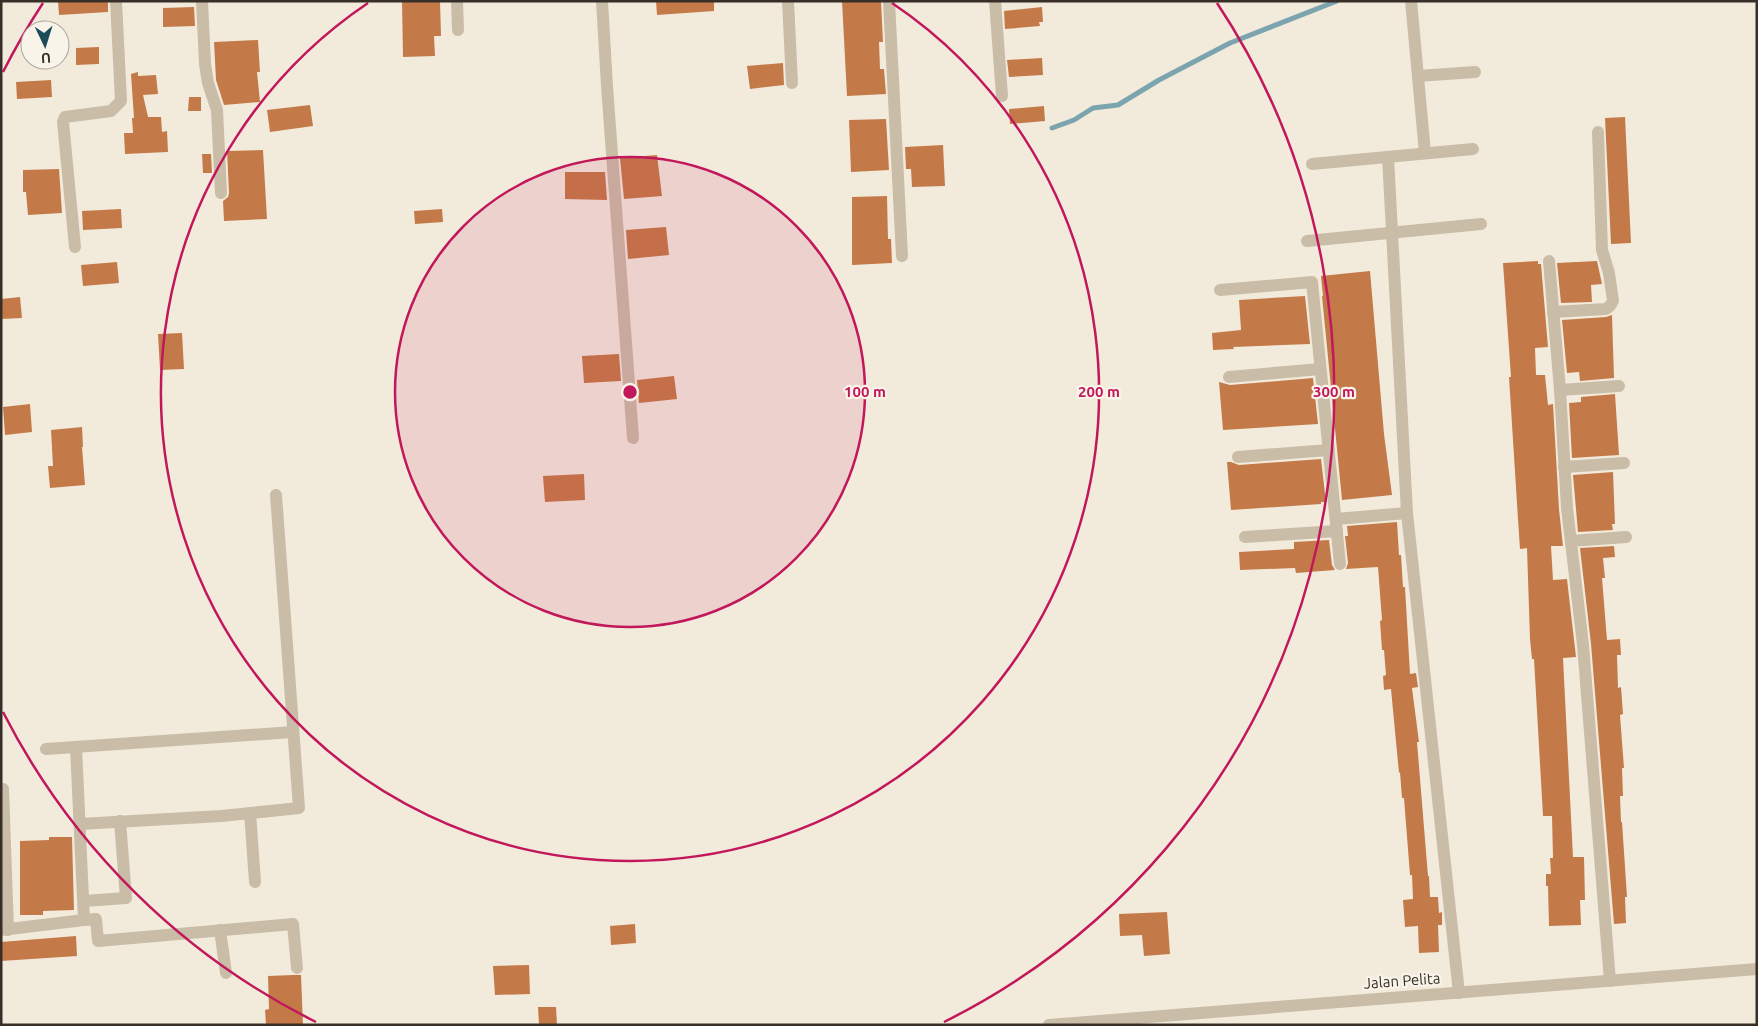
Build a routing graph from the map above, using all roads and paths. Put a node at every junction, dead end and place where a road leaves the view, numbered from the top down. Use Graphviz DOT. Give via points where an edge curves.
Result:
graph roads {
  1 [pos="116,1"];
  2 [pos="202,1"];
  3 [pos="457,1"];
  4 [pos="602,1"];
  5 [pos="788,1"];
  6 [pos="889,1"];
  7 [pos="995,1"];
  8 [pos="1411,1"];
  9 [pos="458,30"];
  10 [pos="1475,72"];
  11 [pos="1418,76"];
  12 [pos="792,83"];
  13 [pos="1002,96"];
  14 [pos="1598,132"];
  15 [pos="1473,149"];
  16 [pos="1425,154"];
  17 [pos="1388,157"];
  18 [pos="1312,164"];
  19 [pos="221,193"];
  20 [pos="1481,224"];
  21 [pos="1392,232"];
  22 [pos="1307,241"];
  23 [pos="76,247"];
  24 [pos="902,256"];
  25 [pos="1549,261"];
  26 [pos="1220,290"];
  27 [pos="1553,312"];
  28 [pos="1320,369"];
  29 [pos="1229,377"];
  30 [pos="1619,386"];
  31 [pos="1560,390"];
  32 [pos="633,438"];
  33 [pos="1329,450"];
  34 [pos="1238,457"];
  35 [pos="1624,463"];
  36 [pos="1564,467"];
  37 [pos="276,495"];
  38 [pos="1407,513"];
  39 [pos="1336,525"];
  40 [pos="1245,537"];
  41 [pos="1626,537"];
  42 [pos="1571,541"];
  43 [pos="1340,564"];
  44 [pos="293,732"];
  45 [pos="76,747"];
  46 [pos="46,749"];
  47 [pos="3,789"];
  48 [pos="250,813"];
  49 [pos="120,822"];
  50 [pos="80,824"];
  51 [pos="255,882"];
  52 [pos="84,900"];
  53 [pos="84,920"];
  54 [pos="5,930"];
  55 [pos="220,930"];
  56 [pos="297,968"];
  57 [pos="1757,969"];
  58 [pos="226,974"];
  59 [pos="1610,981"];
  60 [pos="1459,993"];
  61 [pos="1049,1025"];
  1 -- 23 [label="street" via="121,101 111,111 65,116 64,119"];
  2 -- 19 [label="street" via="205,64 217,110"];
  3 -- 9 [label="street"];
  4 -- 32 [label="street"];
  5 -- 12 [label="street"];
  6 -- 24 [label="street"];
  7 -- 13 [label="street"];
  8 -- 11 [label="street"];
  10 -- 11 [label="street"];
  11 -- 16 [label="street"];
  14 -- 27 [label="street" via="1602,250 1613,301 1606,309"];
  15 -- 16 [label="street"];
  16 -- 17 [label="street"];
  17 -- 18 [label="street"];
  17 -- 21 [label="street"];
  20 -- 21 [label="street"];
  21 -- 22 [label="street"];
  21 -- 38 [label="street"];
  25 -- 27 [label="street"];
  26 -- 28 [label="street" via="1312,282"];
  27 -- 31 [label="street"];
  28 -- 29 [label="street"];
  28 -- 33 [label="street"];
  30 -- 31 [label="street"];
  31 -- 36 [label="street"];
  33 -- 34 [label="street"];
  33 -- 39 [label="street"];
  35 -- 36 [label="street"];
  36 -- 42 [label="street"];
  37 -- 44 [label="street"];
  38 -- 39 [label="street"];
  38 -- 60 [label="street"];
  39 -- 40 [label="street"];
  39 -- 43 [label="street"];
  41 -- 42 [label="street"];
  42 -- 59 [label="street" via="1583,645"];
  44 -- 45 [label="street"];
  44 -- 48 [label="street" via="299,808"];
  45 -- 46 [label="street"];
  45 -- 50 [label="street"];
  47 -- 54 [label="street"];
  48 -- 49 [label="street"];
  48 -- 51 [label="street"];
  49 -- 50 [label="street"];
  49 -- 52 [label="street" via="126,898"];
  50 -- 52 [label="street"];
  52 -- 53 [label="street"];
  53 -- 54 [label="street"];
  53 -- 55 [label="street" via="96,919 98,941"];
  55 -- 56 [label="street" via="293,924"];
  55 -- 58 [label="street"];
  57 -- 59 [label="street, Jalan Pelita"];
  59 -- 60 [label="street, Jalan Pelita"];
  60 -- 61 [label="street, Jalan Pelita"];
}
